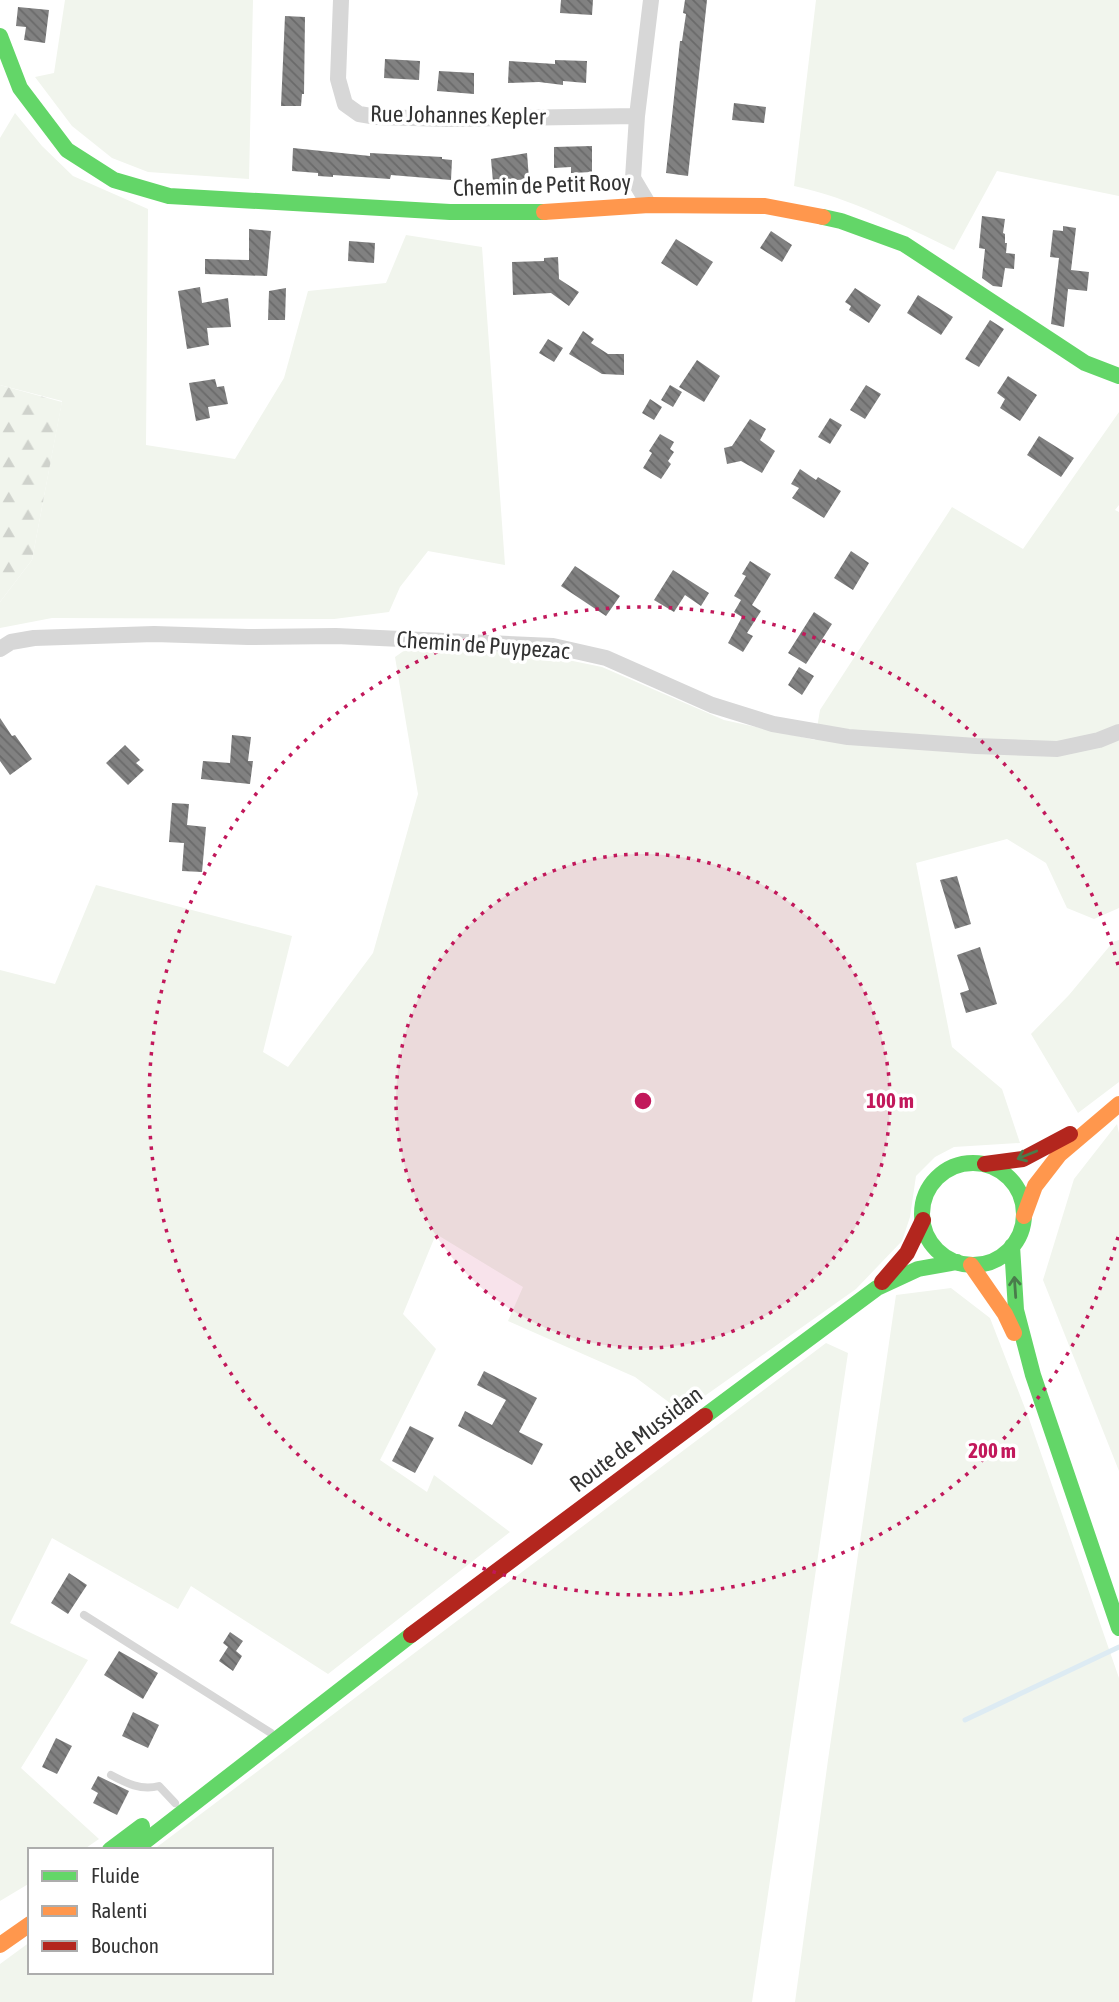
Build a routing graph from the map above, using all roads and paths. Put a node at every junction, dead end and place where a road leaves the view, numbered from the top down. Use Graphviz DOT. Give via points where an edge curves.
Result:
graph roads {
  1 [pos="341,0"];
  2 [pos="651,0"];
  3 [pos="0,36"];
  4 [pos="637,116"];
  5 [pos="649,205"];
  6 [pos="1119,376"];
  7 [pos="0,649"];
  8 [pos="1119,732"];
  9 [pos="1114,1108"];
  10 [pos="985,1164"];
  11 [pos="1024,1216"];
  12 [pos="923,1220"];
  13 [pos="1012,1247"];
  14 [pos="964,1264"];
  15 [pos="877,1288"];
  16 [pos="1032,1375"];
  17 [pos="84,1615"];
  18 [pos="1118,1626"];
  19 [pos="274,1737"];
  20 [pos="111,1775"];
  21 [pos="175,1803"];
  22 [pos="113,1848"];
  23 [pos="136,1848"];
  24 [pos="28,1907"];
  25 [pos="28,1925"];
  26 [pos="0,1926"];
  27 [pos="0,1945"];
  1 -- 4 [label="street, Rue Johannes Kepler" via="338,79 345,104 359,114 447,119"];
  2 -- 4 [label="street"];
  3 -- 5 [label="main road, Chemin de Petit Rooy" via="20,88 67,150 114,180 169,196 450,212"];
  4 -- 5 [label="street" via="633,178"];
  5 -- 6 [label="main road, Chemin de Petit Rooy" via="765,206 841,221 904,244 1085,363"];
  7 -- 8 [label="street, Chemin de Puypezac" via="34,638 154,634 527,644 606,658 712,705 773,724 848,737 1057,749"];
  9 -- 10 [label="main road, one-way" via="1024,1159"];
  9 -- 11 [label="main road" via="1059,1155 1035,1186"];
  10 -- 11 [label="main road" via="1009,1178 1023,1202"];
  10 -- 12 [label="main road" via="950,1168 936,1179 926,1194"];
  11 -- 13 [label="main road"];
  12 -- 14 [label="main road" via="933,1245"];
  12 -- 15 [label="main road, Route de Mussidan" via="907,1253"];
  13 -- 14 [label="main road" via="986,1263"];
  16 -- 13 [label="main road, one-way" via="1016,1310"];
  14 -- 15 [label="main road, Route de Mussidan" via="918,1269"];
  14 -- 16 [label="main road" via="1005,1314"];
  15 -- 19 [label="main road, Route de Mussidan"];
  16 -- 18 [label="main road"];
  17 -- 19 [label="lane"];
  19 -- 21 [label="main road, Route de Mussidan"];
  19 -- 23 [label="main road, Route de Mussidan"];
  20 -- 21 [label="lane" via="132,1785 159,1786"];
  21 -- 22 [label="main road, Route de Mussidan"];
  24 -- 26 [label="main road"];
  25 -- 27 [label="main road"];
}
